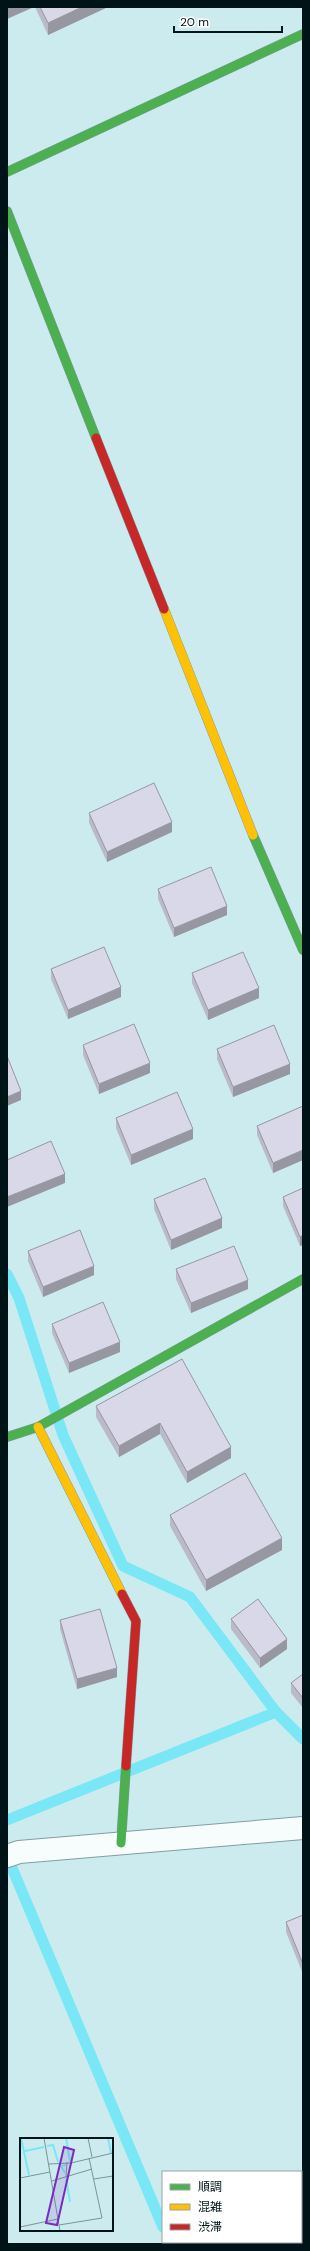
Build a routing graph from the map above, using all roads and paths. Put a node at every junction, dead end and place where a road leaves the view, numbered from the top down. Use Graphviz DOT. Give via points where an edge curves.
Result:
graph roads {
  1 [pos="303,34"];
  2 [pos="7,172"];
  3 [pos="7,211"];
  4 [pos="303,950"];
  5 [pos="303,1279"];
  6 [pos="38,1427"];
  7 [pos="7,1437"];
  8 [pos="303,1828"];
  9 [pos="121,1843"];
  10 [pos="7,1856"];
  1 -- 2 [label="street"];
  3 -- 4 [label="street" via="252,833"];
  5 -- 6 [label="street"];
  6 -- 7 [label="street"];
  6 -- 9 [label="street" via="136,1621"];
  8 -- 9 [label="street"];
  9 -- 10 [label="street" via="18,1852"];
}
